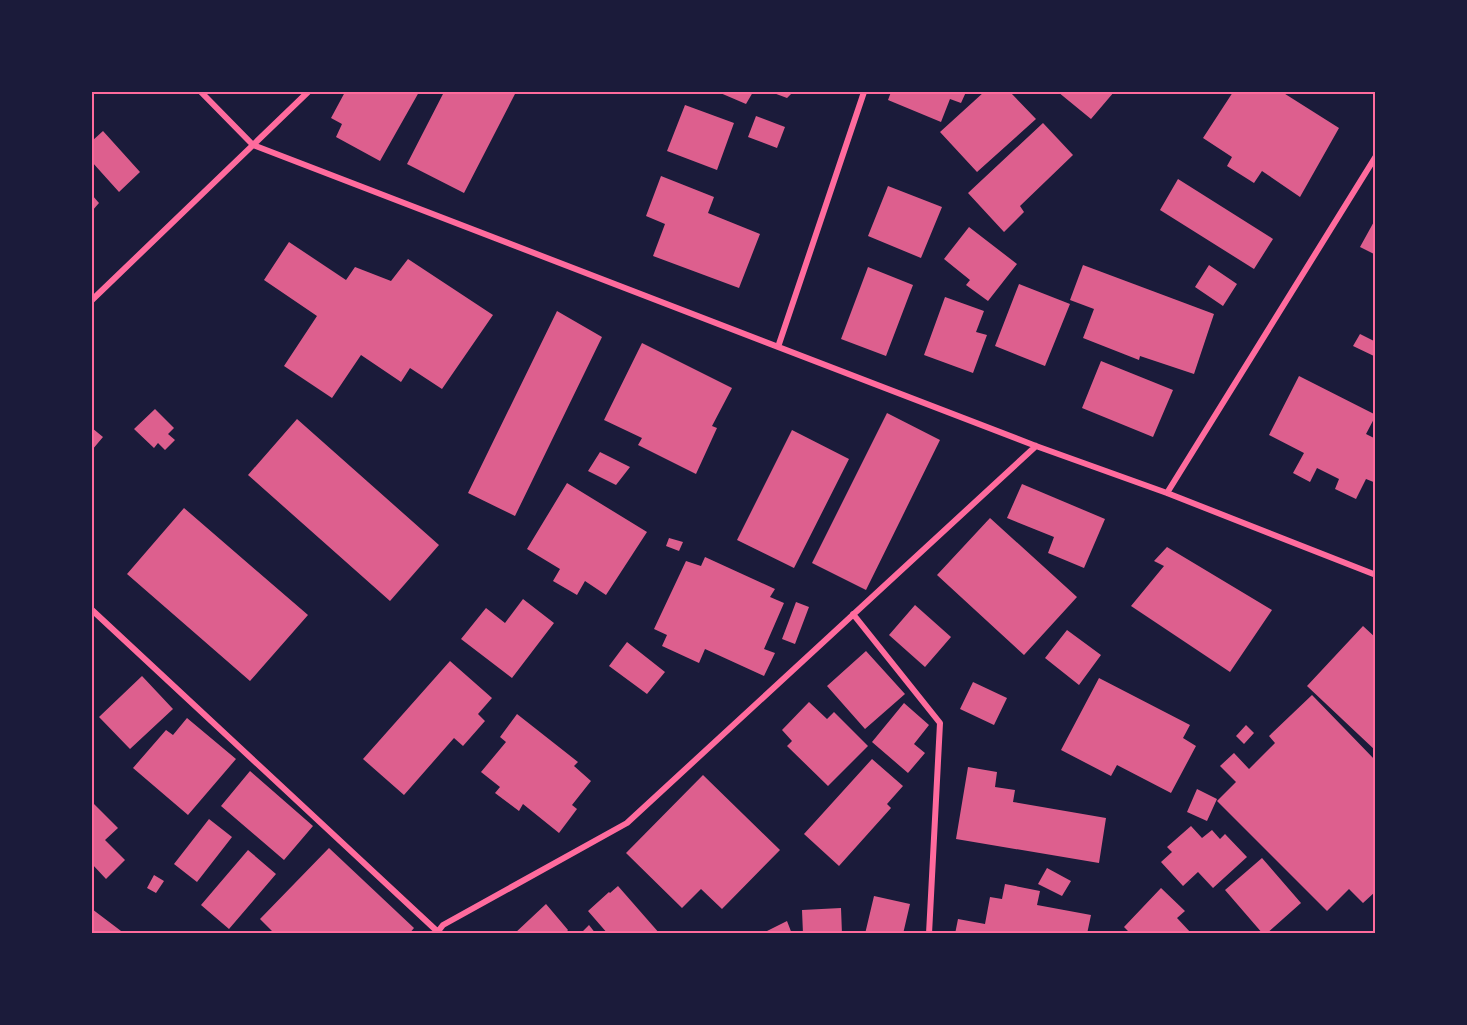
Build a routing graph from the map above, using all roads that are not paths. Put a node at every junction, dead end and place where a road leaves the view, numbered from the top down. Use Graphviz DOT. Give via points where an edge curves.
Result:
graph roads {
  1 [pos="201,92"];
  2 [pos="308,92"];
  3 [pos="864,92"];
  4 [pos="252,145"];
  5 [pos="1376,156"];
  6 [pos="92,300"];
  7 [pos="778,347"];
  8 [pos="1036,446"];
  9 [pos="1167,493"];
  10 [pos="1376,575"];
  11 [pos="92,610"];
  12 [pos="854,614"];
  13 [pos="437,932"];
  14 [pos="929,933"];
  1 -- 4 [label="street"];
  2 -- 4 [label="street"];
  3 -- 7 [label="street"];
  4 -- 6 [label="street"];
  4 -- 7 [label="street"];
  5 -- 9 [label="street"];
  7 -- 8 [label="street"];
  8 -- 9 [label="street"];
  8 -- 12 [label="street"];
  9 -- 10 [label="street"];
  11 -- 13 [label="street"];
  12 -- 13 [label="street" via="627,823 443,925"];
  12 -- 14 [label="street" via="940,723"];
}
